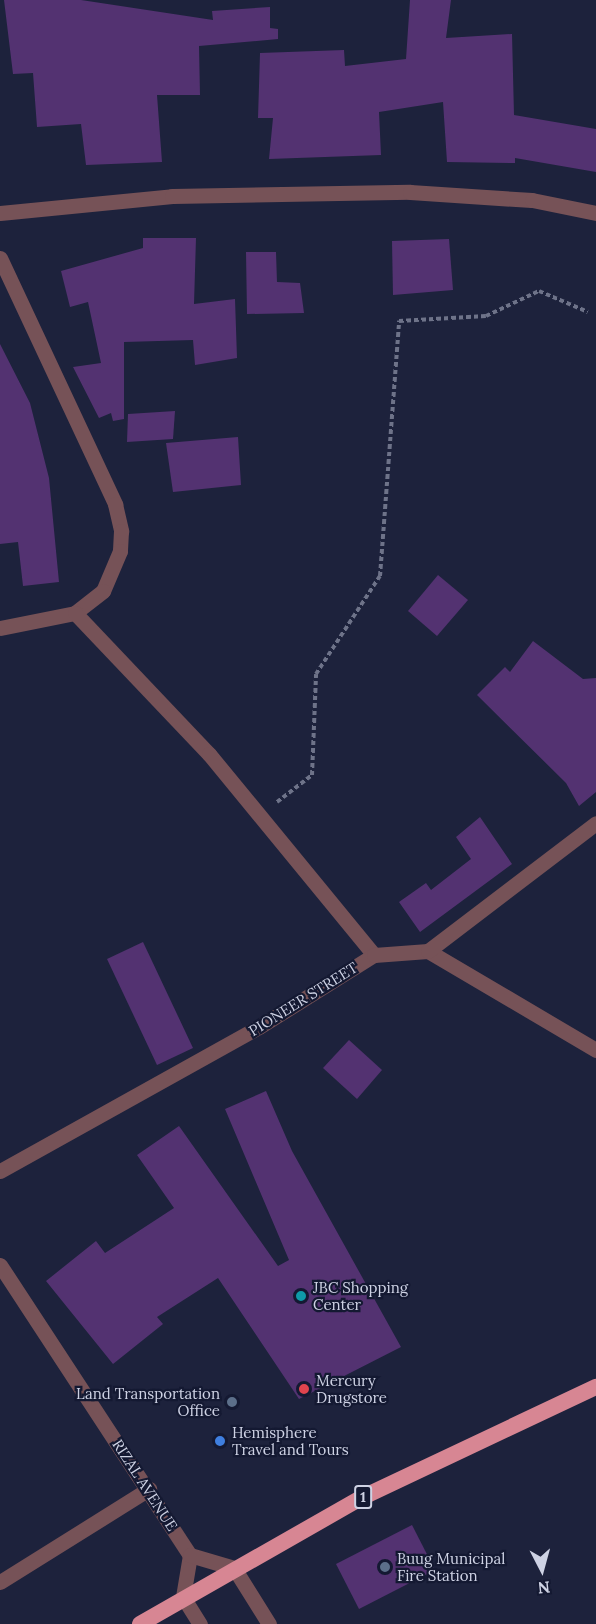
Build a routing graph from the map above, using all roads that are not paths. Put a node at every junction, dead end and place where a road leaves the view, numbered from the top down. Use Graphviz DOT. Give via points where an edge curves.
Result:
graph roads {
  1 [pos="0,213"];
  2 [pos="596,213"];
  3 [pos="0,258"];
  4 [pos="75,613"];
  5 [pos="0,628"];
  6 [pos="596,823"];
  7 [pos="428,951"];
  8 [pos="374,955"];
  9 [pos="596,1050"];
  10 [pos="0,1171"];
  11 [pos="0,1265"];
  12 [pos="596,1387"];
  13 [pos="149,1489"];
  14 [pos="190,1555"];
  15 [pos="234,1568"];
  16 [pos="0,1582"];
  17 [pos="183,1597"];
  18 [pos="140,1624"];
  19 [pos="200,1624"];
  20 [pos="269,1624"];
  1 -- 2 [label="street" via="172,196 410,192 532,200"];
  3 -- 4 [label="street" via="115,504 120,551 113,575"];
  4 -- 5 [label="street"];
  4 -- 8 [label="street" via="261,814"];
  6 -- 7 [label="street"];
  7 -- 8 [label="street, PIONEER STREET"];
  7 -- 9 [label="street"];
  8 -- 10 [label="street, PIONEER STREET" via="259,1028"];
  11 -- 13 [label="street, RIZAL AVENUE"];
  12 -- 15 [label="highway, 1" via="474,1441"];
  13 -- 14 [label="street, RIZAL AVENUE"];
  13 -- 16 [label="street"];
  14 -- 15 [label="street"];
  14 -- 17 [label="street"];
  15 -- 17 [label="highway, 1"];
  15 -- 20 [label="street"];
  17 -- 18 [label="highway, 1"];
  17 -- 19 [label="street"];
}
